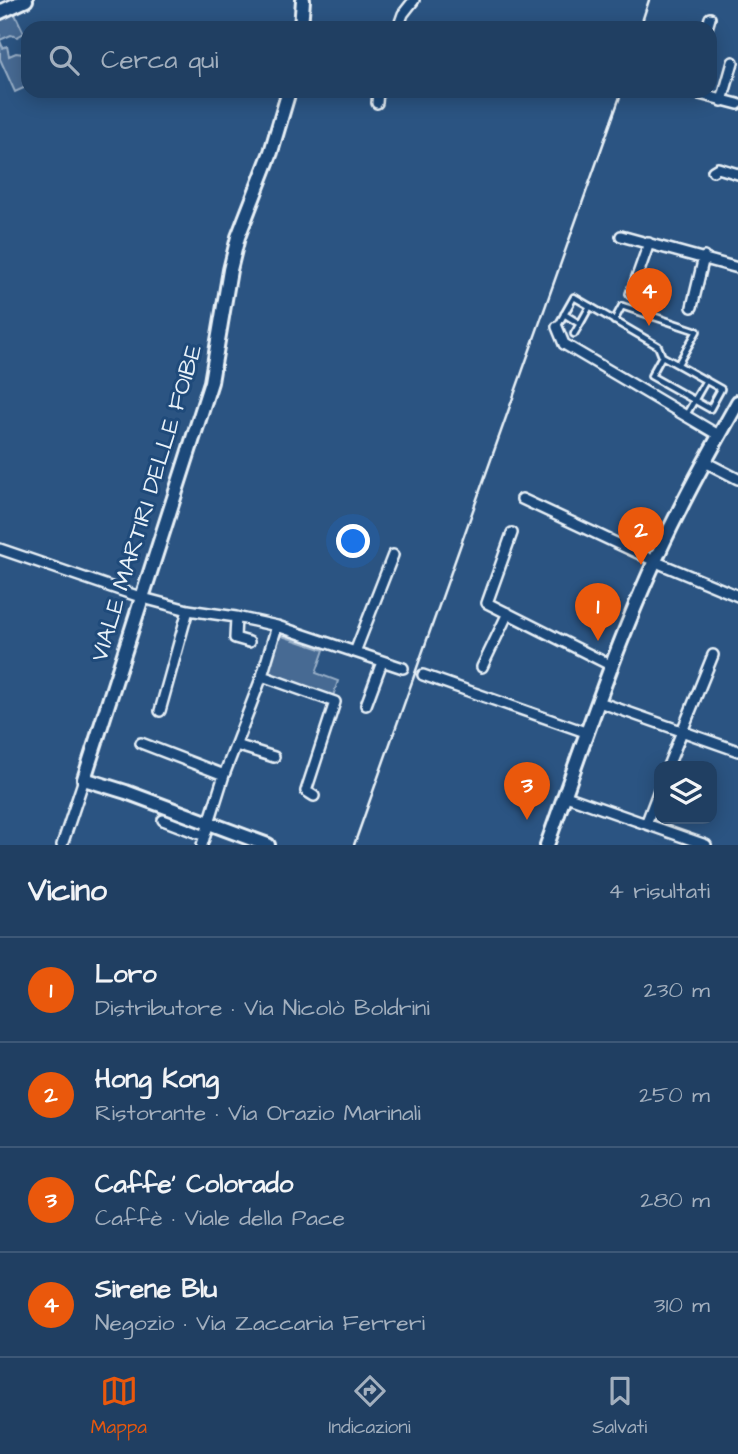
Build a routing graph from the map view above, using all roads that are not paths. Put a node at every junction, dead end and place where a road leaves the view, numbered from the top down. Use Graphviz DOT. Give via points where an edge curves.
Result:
graph roads {
  1 [pos="26,0"];
  2 [pos="303,0"];
  3 [pos="414,0"];
  4 [pos="0,12"];
  5 [pos="710,18"];
  6 [pos="302,21"];
  7 [pos="400,21"];
  8 [pos="709,21"];
  9 [pos="733,62"];
  10 [pos="287,98"];
  11 [pos="377,98"];
  12 [pos="712,98"];
  13 [pos="722,101"];
  14 [pos="377,103"];
  15 [pos="738,104"];
  16 [pos="713,171"];
  17 [pos="738,174"];
  18 [pos="621,236"];
  19 [pos="649,243"];
  20 [pos="704,257"];
  21 [pos="738,268"];
  22 [pos="631,294"];
  23 [pos="590,306"];
  24 [pos="692,307"];
  25 [pos="564,314"];
  26 [pos="614,320"];
  27 [pos="580,324"];
  28 [pos="557,327"];
  29 [pos="574,334"];
  30 [pos="662,356"];
  31 [pos="678,364"];
  32 [pos="653,377"];
  33 [pos="706,380"];
  34 [pos="645,391"];
  35 [pos="694,401"];
  36 [pos="737,407"];
  37 [pos="686,415"];
  38 [pos="720,436"];
  39 [pos="705,462"];
  40 [pos="738,479"];
  41 [pos="522,499"];
  42 [pos="512,533"];
  43 [pos="0,549"];
  44 [pos="393,555"];
  45 [pos="655,561"];
  46 [pos="738,596"];
  47 [pos="143,598"];
  48 [pos="188,610"];
  49 [pos="508,613"];
  50 [pos="236,617"];
  51 [pos="277,626"];
  52 [pos="249,642"];
  53 [pos="355,652"];
  54 [pos="713,655"];
  55 [pos="382,662"];
  56 [pos="612,666"];
  57 [pos="482,667"];
  58 [pos="404,668"];
  59 [pos="262,676"];
  60 [pos="423,676"];
  61 [pos="599,702"];
  62 [pos="366,705"];
  63 [pos="160,711"];
  64 [pos="682,730"];
  65 [pos="588,733"];
  66 [pos="141,743"];
  67 [pos="236,745"];
  68 [pos="738,751"];
  69 [pos="274,757"];
  70 [pos="670,761"];
  71 [pos="224,775"];
  72 [pos="84,779"];
  73 [pos="314,796"];
  74 [pos="566,796"];
  75 [pos="654,803"];
  76 [pos="163,820"];
  77 [pos="209,822"];
  78 [pos="646,824"];
  79 [pos="203,840"];
  80 [pos="62,845"];
  81 [pos="268,845"];
  82 [pos="547,845"];
  83 [pos="706,845"];
  1 -- 4 [label="street"];
  2 -- 6 [label="street"];
  3 -- 7 [label="street"];
  5 -- 8 [label="street"];
  9 -- 13 [label="street"];
  10 -- 47 [label="street, VIALE MARTIRI DELLE FOIBE" via="238,237 211,382"];
  11 -- 14 [label="street"];
  12 -- 13 [label="street"];
  13 -- 15 [label="street"];
  16 -- 17 [label="street" via="718,168"];
  18 -- 19 [label="street"];
  19 -- 20 [label="street"];
  19 -- 22 [label="street"];
  20 -- 21 [label="street"];
  20 -- 24 [label="street"];
  23 -- 25 [label="lane" via="574,297"];
  23 -- 26 [label="lane"];
  23 -- 27 [label="lane"];
  25 -- 27 [label="lane"];
  25 -- 28 [label="lane"];
  26 -- 30 [label="lane" via="658,346"];
  26 -- 31 [label="lane" via="622,306 697,331"];
  27 -- 29 [label="lane"];
  28 -- 34 [label="street" via="564,344"];
  30 -- 31 [label="lane"];
  30 -- 32 [label="lane"];
  31 -- 33 [label="lane"];
  32 -- 34 [label="lane"];
  32 -- 35 [label="lane"];
  33 -- 35 [label="lane"];
  33 -- 35 [label="lane" via="721,388 710,409"];
  34 -- 37 [label="street"];
  35 -- 37 [label="lane"];
  36 -- 38 [label="street"];
  37 -- 38 [label="street"];
  38 -- 39 [label="street"];
  39 -- 40 [label="street"];
  39 -- 45 [label="street"];
  41 -- 45 [label="street"];
  42 -- 49 [label="street" via="487,603"];
  43 -- 47 [label="street"];
  44 -- 53 [label="street"];
  45 -- 46 [label="street"];
  45 -- 56 [label="street"];
  47 -- 48 [label="street"];
  47 -- 72 [label="street, VIALE MARTIRI DELLE FOIBE"];
  48 -- 50 [label="street"];
  48 -- 63 [label="street"];
  49 -- 56 [label="street"];
  49 -- 57 [label="street"];
  50 -- 51 [label="street"];
  50 -- 52 [label="street" via="235,638"];
  51 -- 53 [label="street"];
  51 -- 59 [label="street"];
  53 -- 55 [label="street"];
  54 -- 64 [label="street"];
  55 -- 58 [label="street"];
  55 -- 62 [label="street"];
  56 -- 61 [label="street"];
  59 -- 67 [label="street"];
  59 -- 73 [label="street" via="335,702 306,791"];
  60 -- 65 [label="street"];
  61 -- 64 [label="street"];
  61 -- 65 [label="street"];
  64 -- 68 [label="street"];
  64 -- 70 [label="street"];
  65 -- 74 [label="street"];
  66 -- 71 [label="street"];
  67 -- 69 [label="street"];
  67 -- 71 [label="street"];
  71 -- 77 [label="street"];
  72 -- 77 [label="street"];
  72 -- 80 [label="street, VIALE MARTIRI DELLE FOIBE"];
  74 -- 78 [label="street"];
  74 -- 82 [label="street"];
  75 -- 78 [label="street"];
  76 -- 79 [label="street"];
  77 -- 79 [label="street"];
  77 -- 81 [label="street"];
  78 -- 83 [label="street"];
}
